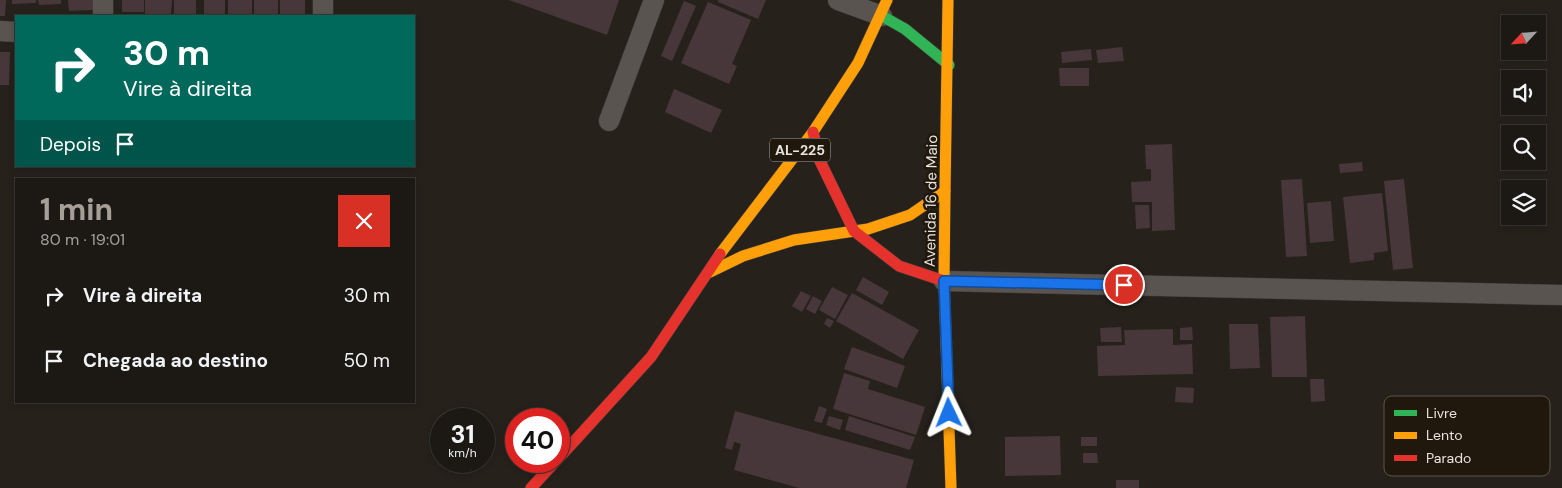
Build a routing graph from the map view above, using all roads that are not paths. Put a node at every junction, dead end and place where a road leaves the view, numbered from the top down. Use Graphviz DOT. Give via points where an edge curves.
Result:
graph roads {
  1 [pos="103,0"];
  2 [pos="324,0"];
  3 [pos="654,0"];
  4 [pos="838,0"];
  5 [pos="948,0"];
  6 [pos="885,8"];
  7 [pos="103,15"];
  8 [pos="324,15"];
  9 [pos="0,31"];
  10 [pos="15,32"];
  11 [pos="948,65"];
  12 [pos="609,121"];
  13 [pos="813,132"];
  14 [pos="945,192"];
  15 [pos="854,231"];
  16 [pos="704,275"];
  17 [pos="944,281"];
  18 [pos="1562,295"];
  19 [pos="570,446"];
  20 [pos="545,473"];
  21 [pos="531,488"];
  22 [pos="951,488"];
  1 -- 7 [label="street"];
  2 -- 8 [label="street"];
  3 -- 12 [label="street"];
  4 -- 6 [label="street"];
  5 -- 11 [label="main road, Avenida 16 de Maio"];
  6 -- 11 [label="main road"];
  6 -- 13 [label="main road, AL-225" via="858,63"];
  9 -- 10 [label="street"];
  11 -- 14 [label="main road, Avenida 16 de Maio"];
  13 -- 15 [label="main road" via="820,161"];
  13 -- 16 [label="main road, AL-225"];
  14 -- 15 [label="main road" via="910,215 868,230"];
  14 -- 17 [label="main road, Avenida 16 de Maio"];
  15 -- 16 [label="main road" via="794,240 743,256"];
  15 -- 17 [label="main road" via="899,266"];
  16 -- 19 [label="main road, AL-225" via="651,357"];
  17 -- 18 [label="street"];
  17 -- 22 [label="main road, Avenida 16 de Maio"];
  20 -- 21 [label="main road"];
}
